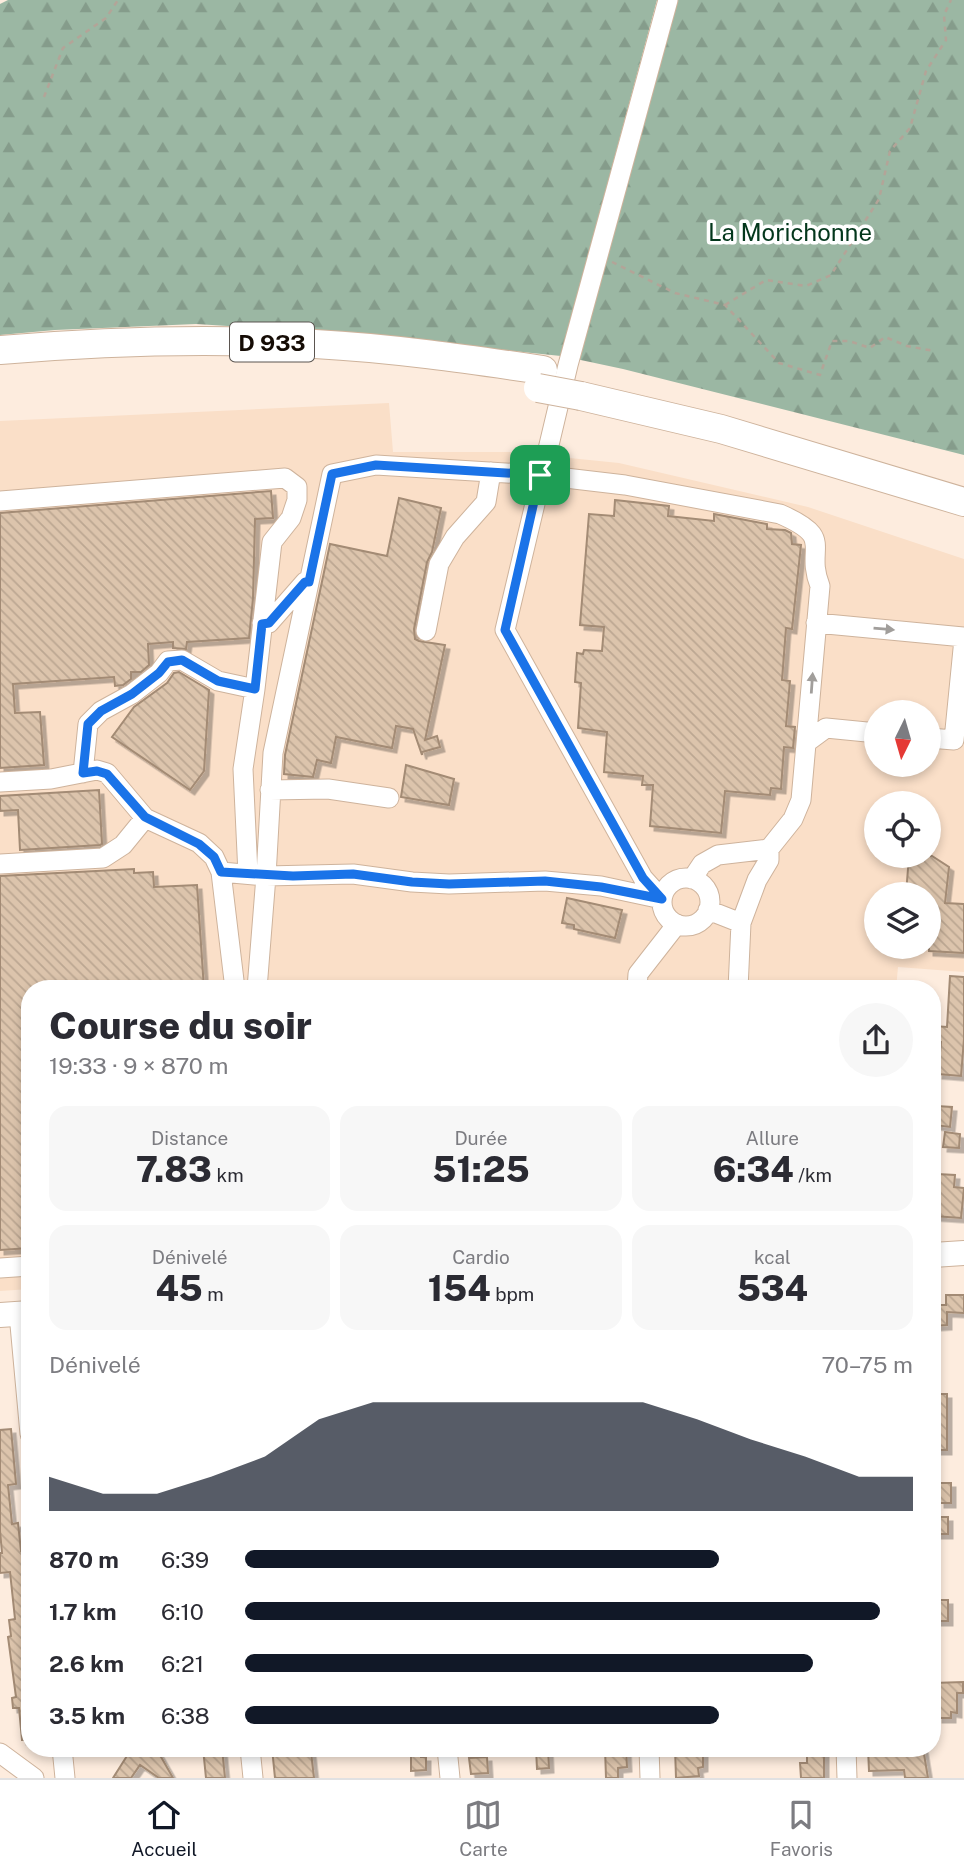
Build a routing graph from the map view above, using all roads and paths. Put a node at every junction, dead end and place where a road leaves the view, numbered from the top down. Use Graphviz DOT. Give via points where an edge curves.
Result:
graph roads {
  1 [pos="118,0"];
  2 [pos="668,0"];
  3 [pos="951,0"];
  4 [pos="44,97"];
  5 [pos="598,255"];
  6 [pos="725,304"];
  7 [pos="0,350"];
  8 [pos="934,351"];
  9 [pos="0,369"];
  10 [pos="540,379"];
  11 [pos="583,387"];
  12 [pos="491,472"];
  13 [pos="540,475"];
  14 [pos="964,483"];
  15 [pos="0,501"];
  16 [pos="964,502"];
  17 [pos="309,582"];
  18 [pos="816,623"];
  19 [pos="262,624"];
  20 [pos="426,631"];
  21 [pos="964,638"];
  22 [pos="255,689"];
  23 [pos="864,732"];
  24 [pos="942,739"];
  25 [pos="807,743"];
  26 [pos="83,773"];
  27 [pos="0,782"];
  28 [pos="271,790"];
  29 [pos="389,798"];
  30 [pos="145,817"];
  31 [pos="769,849"];
  32 [pos="0,863"];
  33 [pos="221,872"];
  34 [pos="257,875"];
  35 [pos="692,878"];
  36 [pos="662,899"];
  37 [pos="708,910"];
  38 [pos="741,923"];
  39 [pos="677,924"];
  40 [pos="235,980"];
  41 [pos="257,980"];
  42 [pos="638,980"];
  43 [pos="738,980"];
  44 [pos="964,1253"];
  45 [pos="941,1254"];
  46 [pos="21,1267"];
  47 [pos="0,1268"];
  48 [pos="16,1314"];
  49 [pos="21,1357"];
  50 [pos="0,1753"];
  51 [pos="63,1757"];
  52 [pos="251,1757"];
  53 [pos="448,1757"];
  54 [pos="649,1757"];
  55 [pos="846,1757"];
  56 [pos="34,1778"];
  57 [pos="65,1778"];
  58 [pos="253,1778"];
  59 [pos="450,1778"];
  60 [pos="650,1778"];
  61 [pos="847,1778"];
  1 -- 4 [label="path" via="106,18 63,48"];
  2 -- 5 [label="street"];
  3 -- 6 [label="path" via="944,15 946,40 926,71 910,128 890,151 879,199 831,275 806,286 765,280"];
  5 -- 6 [label="path" via="676,293"];
  5 -- 13 [label="street"];
  6 -- 8 [label="path" via="779,363 820,375 832,341 870,348 885,337"];
  7 -- 10 [label="highway, D 933" via="169,340 315,344 389,349"];
  9 -- 10 [label="highway, D 933" via="233,359"];
  10 -- 11 [label="highway, D 933"];
  11 -- 14 [label="highway, D 933" via="727,412"];
  11 -- 16 [label="highway, D 933"];
  12 -- 13 [label="street"];
  12 -- 17 [label="street" via="376,465 332,474"];
  12 -- 20 [label="street" via="486,502 455,537 439,564"];
  13 -- 18 [label="street" via="638,488 780,514 798,522 817,544 815,573 820,586"];
  13 -- 36 [label="street" via="505,630 643,878"];
  15 -- 19 [label="street" via="285,478 297,487 297,500 291,518 272,542"];
  17 -- 19 [label="street" via="269,623"];
  17 -- 28 [label="street" via="273,753"];
  18 -- 21 [label="street, one-way"];
  25 -- 18 [label="street, one-way"];
  19 -- 22 [label="street"];
  21 -- 24 [label="street" via="954,740"];
  22 -- 26 [label="street" via="218,681 182,660 168,662 88,724"];
  22 -- 34 [label="street" via="243,769"];
  23 -- 25 [label="street" via="826,728"];
  25 -- 31 [label="street" via="801,800 793,819"];
  26 -- 27 [label="street"];
  26 -- 30 [label="street" via="107,774"];
  28 -- 29 [label="street" via="328,789"];
  28 -- 34 [label="street"];
  30 -- 32 [label="street" via="123,845 103,858"];
  30 -- 33 [label="street" via="199,844 214,857"];
  31 -- 35 [label="street" via="719,856 702,864"];
  31 -- 38 [label="street" via="769,860"];
  33 -- 34 [label="street"];
  33 -- 40 [label="street"];
  34 -- 36 [label="street" via="353,874 449,884 545,881"];
  34 -- 41 [label="street"];
  35 -- 36 [label="street" via="676,880"];
  35 -- 37 [label="street" via="709,894"];
  36 -- 39 [label="street" via="665,914"];
  37 -- 38 [label="street"];
  37 -- 39 [label="street" via="692,925"];
  38 -- 43 [label="street"];
  39 -- 42 [label="street"];
  44 -- 45 [label="main road"];
  46 -- 47 [label="street"];
  48 -- 49 [label="street"];
  50 -- 56 [label="street"];
  51 -- 57 [label="street"];
  52 -- 58 [label="street"];
  53 -- 59 [label="street"];
  54 -- 60 [label="street"];
  55 -- 61 [label="street"];
}
